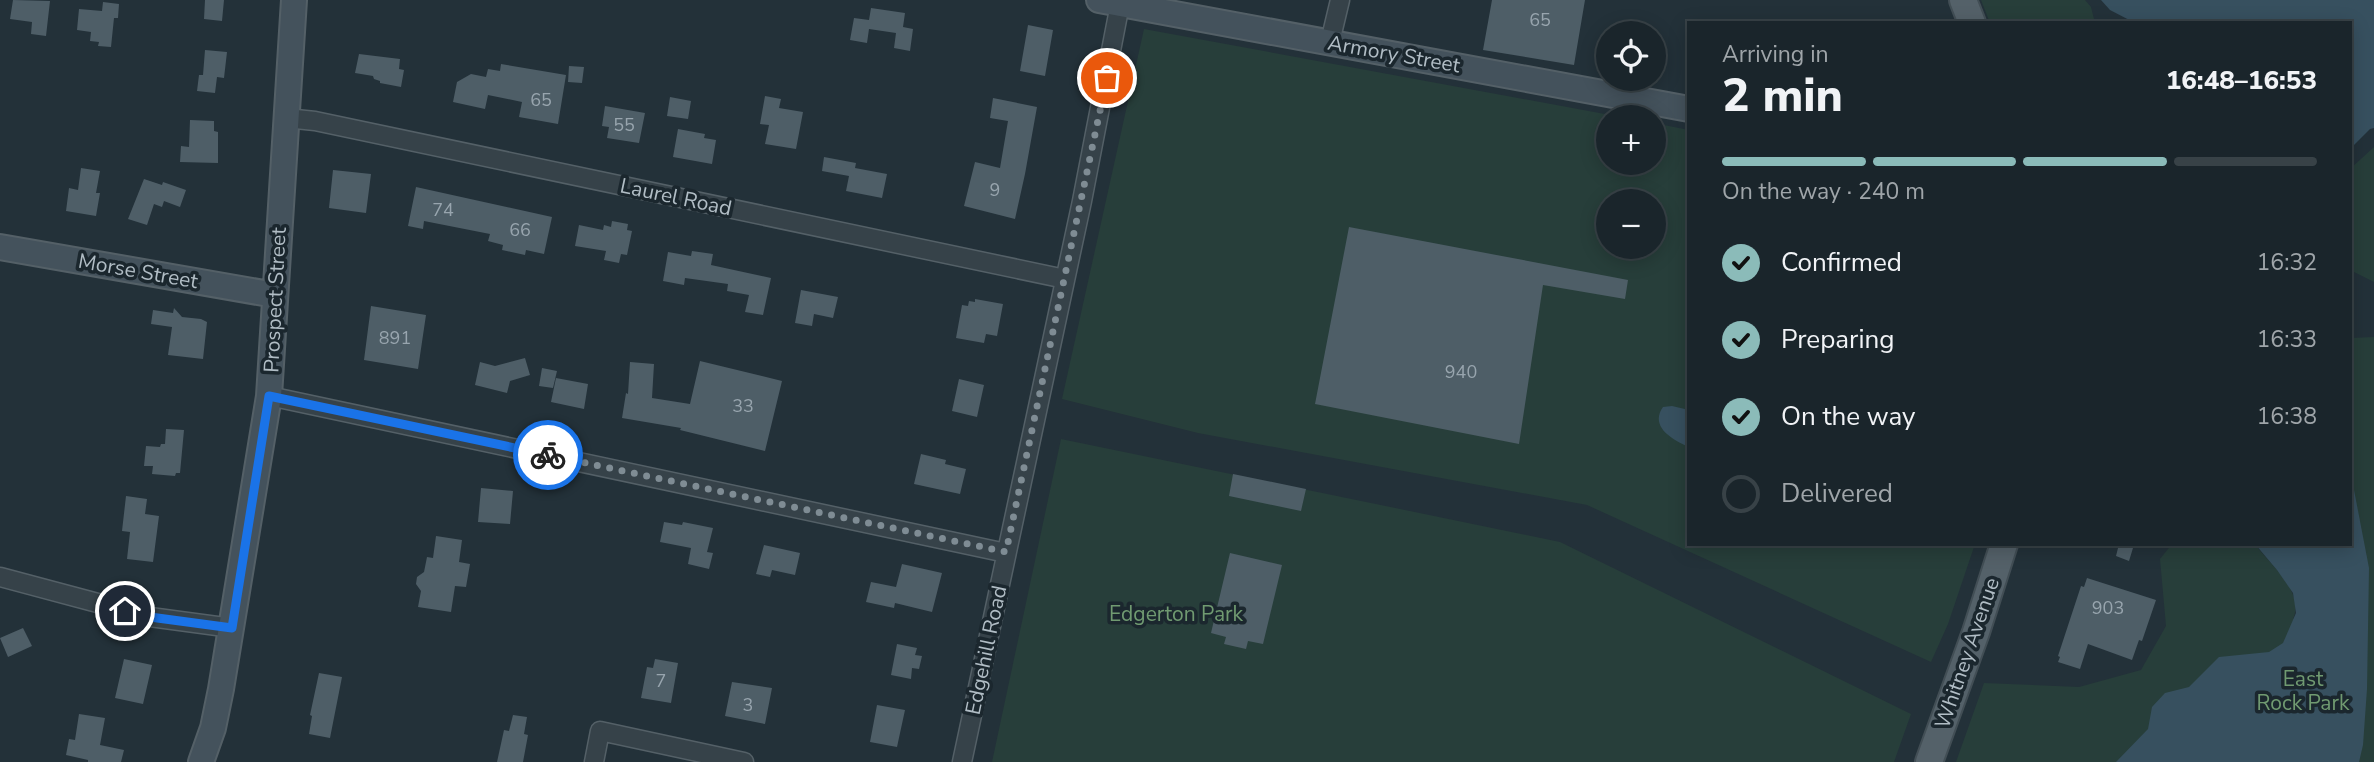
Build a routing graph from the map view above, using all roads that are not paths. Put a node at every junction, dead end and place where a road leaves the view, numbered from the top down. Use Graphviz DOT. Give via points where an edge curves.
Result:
graph roads {
  1 [pos="294,0"];
  2 [pos="1340,0"];
  3 [pos="1963,0"];
  4 [pos="1110,2"];
  5 [pos="1971,21"];
  6 [pos="1330,42"];
  7 [pos="1687,108"];
  8 [pos="286,118"];
  9 [pos="0,247"];
  10 [pos="1065,279"];
  11 [pos="275,295"];
  12 [pos="269,396"];
  13 [pos="2003,546"];
  14 [pos="1006,552"];
  15 [pos="0,577"];
  16 [pos="232,628"];
  17 [pos="201,762"];
  18 [pos="594,762"];
  19 [pos="744,762"];
  20 [pos="962,762"];
  21 [pos="1929,762"];
  1 -- 8 [label="main road, Prospect Street"];
  2 -- 6 [label="street"];
  3 -- 5 [label="main road"];
  4 -- 6 [label="main road, Armory Street"];
  4 -- 10 [label="street, Edgehill Road"];
  6 -- 7 [label="main road, Armory Street"];
  8 -- 10 [label="street, Laurel Road"];
  8 -- 11 [label="main road, Prospect Street"];
  9 -- 11 [label="main road, Morse Street"];
  10 -- 14 [label="street, Edgehill Road"];
  11 -- 12 [label="main road, Prospect Street"];
  12 -- 14 [label="street"];
  12 -- 16 [label="main road, Prospect Street"];
  13 -- 21 [label="main road, Whitney Avenue"];
  14 -- 20 [label="street, Edgehill Road"];
  15 -- 16 [label="street" via="150,617"];
  16 -- 17 [label="main road, Prospect Street" via="213,728"];
  18 -- 19 [label="street" via="600,731"];
}
